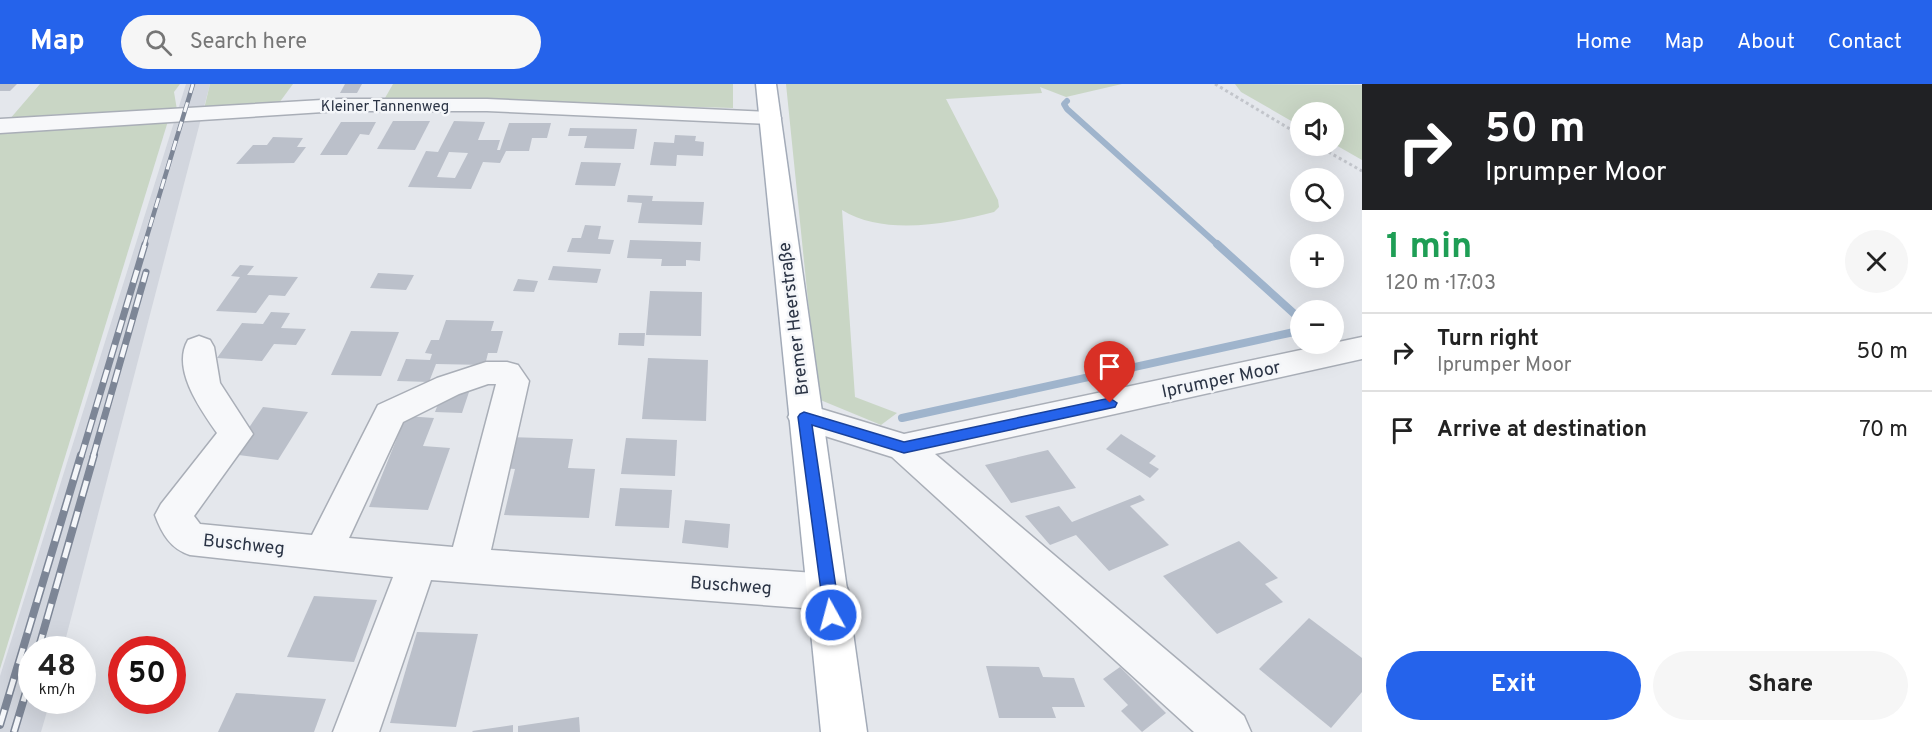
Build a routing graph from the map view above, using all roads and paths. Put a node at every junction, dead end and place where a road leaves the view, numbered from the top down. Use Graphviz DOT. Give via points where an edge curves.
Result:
graph roads {
  1 [pos="766,84"];
  2 [pos="1214,84"];
  3 [pos="770,118"];
  4 [pos="0,126"];
  5 [pos="1290,129"];
  6 [pos="1336,156"];
  7 [pos="1362,171"];
  8 [pos="198,347"];
  9 [pos="1362,348"];
  10 [pos="804,417"];
  11 [pos="904,447"];
  12 [pos="323,552"];
  13 [pos="418,562"];
  14 [pos="468,565"];
  15 [pos="829,592"];
  16 [pos="356,732"];
  17 [pos="844,732"];
  18 [pos="1228,732"];
  1 -- 3 [label="main road, Bremer Heerstraße"];
  2 -- 5 [label="path"];
  3 -- 4 [label="street, Kleiner Tannenweg" via="487,105 339,105"];
  3 -- 10 [label="main road, Bremer Heerstraße"];
  6 -- 7 [label="path"];
  8 -- 12 [label="street, Buschweg" via="197,365 205,388 236,434 179,506 174,514 177,523 190,539"];
  9 -- 11 [label="street, Iprumper Moor"];
  10 -- 11 [label="street, Iprumper Moor"];
  10 -- 15 [label="main road, Bremer Heerstraße"];
  11 -- 18 [label="street, Iprumper Moor"];
  12 -- 13 [label="street, Buschweg"];
  12 -- 14 [label="street" via="390,414 448,386 486,373 507,373 513,381"];
  13 -- 14 [label="street, Buschweg"];
  13 -- 16 [label="street"];
  14 -- 15 [label="street, Buschweg"];
  15 -- 17 [label="main road, Bremer Heerstraße"];
}
